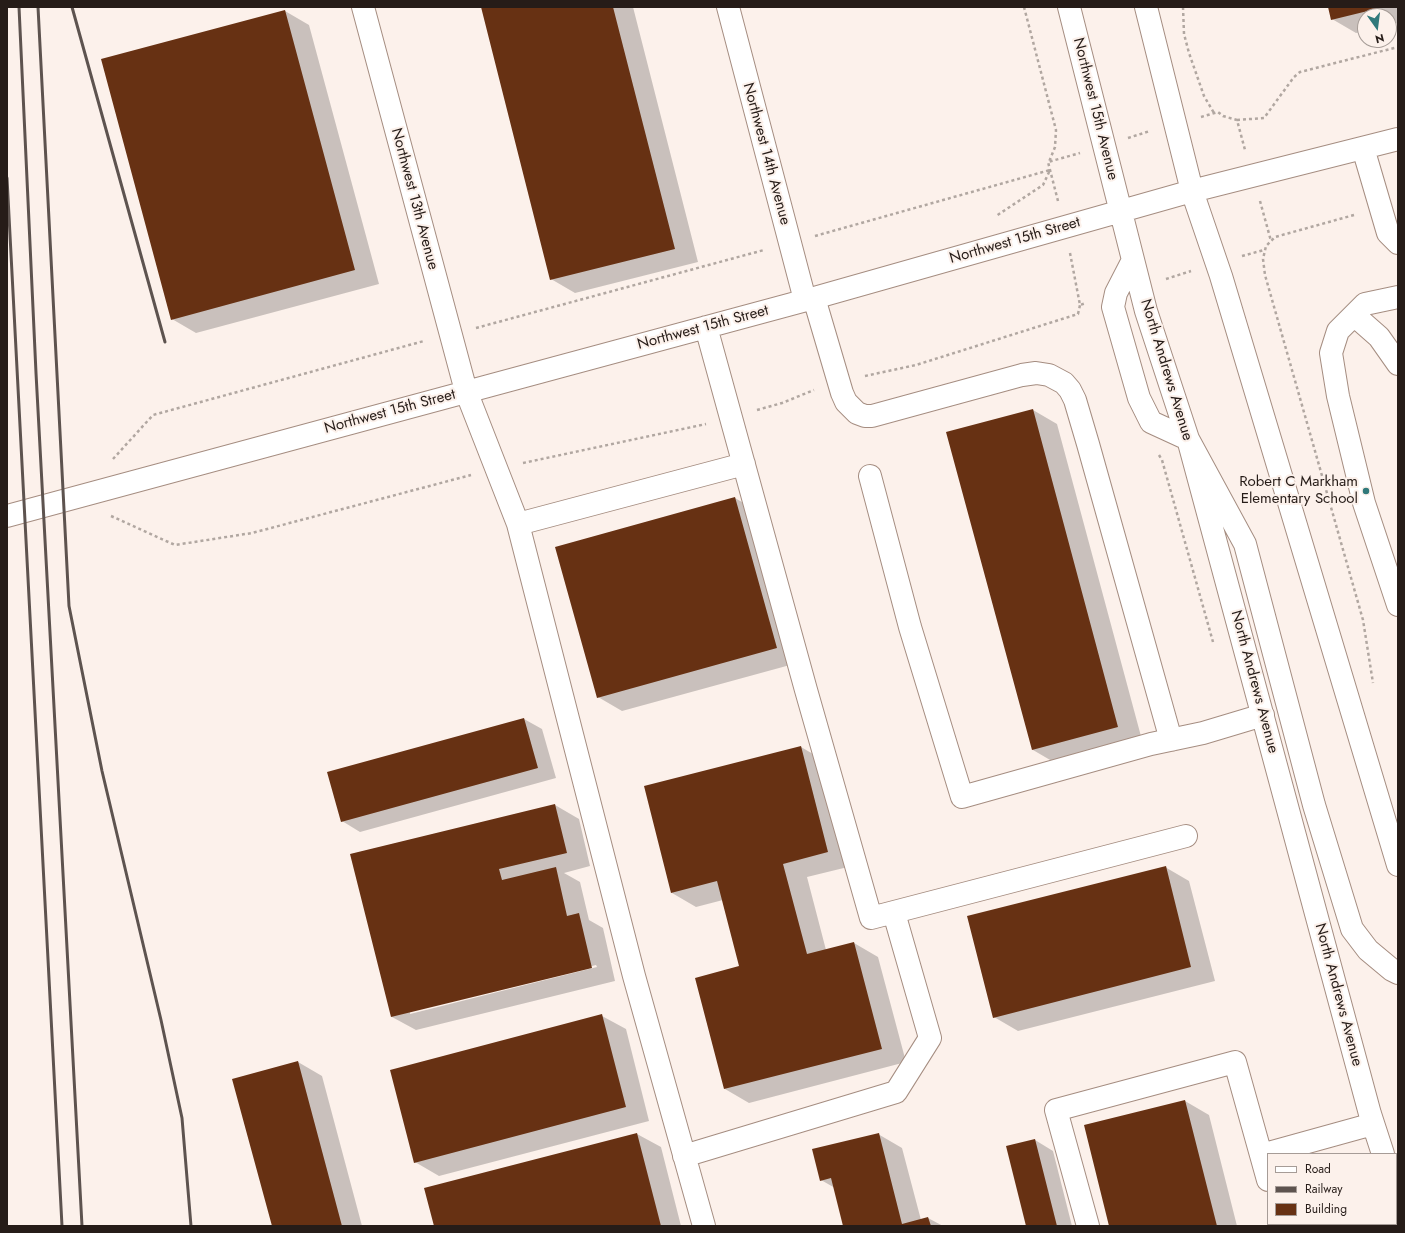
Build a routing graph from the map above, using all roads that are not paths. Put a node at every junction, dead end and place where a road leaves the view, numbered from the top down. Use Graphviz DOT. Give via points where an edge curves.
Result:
graph roads {
  1 [pos="363,7"];
  2 [pos="728,7"];
  3 [pos="1069,7"];
  4 [pos="1146,7"];
  5 [pos="1162,7"];
  6 [pos="1158,54"];
  7 [pos="1398,139"];
  8 [pos="1363,148"];
  9 [pos="1192,191"];
  10 [pos="1121,212"];
  11 [pos="1398,243"];
  12 [pos="1134,260"];
  13 [pos="1398,297"];
  14 [pos="809,299"];
  15 [pos="1354,315"];
  16 [pos="706,327"];
  17 [pos="1398,364"];
  18 [pos="466,391"];
  19 [pos="1188,439"];
  20 [pos="744,464"];
  21 [pos="870,476"];
  22 [pos="7,516"];
  23 [pos="518,524"];
  24 [pos="1398,605"];
  25 [pos="1263,715"];
  26 [pos="1171,740"];
  27 [pos="1186,836"];
  28 [pos="1398,865"];
  29 [pos="894,913"];
  30 [pos="1398,973"];
  31 [pos="1373,1124"];
  32 [pos="1383,1153"];
  33 [pos="1261,1154"];
  34 [pos="684,1156"];
  35 [pos="1267,1176"];
  36 [pos="704,1226"];
  37 [pos="1088,1226"];
  1 -- 18 [label="street, Northwest 13th Avenue"];
  2 -- 14 [label="street, Northwest 14th Avenue" via="789,243"];
  3 -- 10 [label="street, Northwest 15th Avenue"];
  4 -- 6 [label="street"];
  5 -- 6 [label="street"];
  6 -- 9 [label="street"];
  7 -- 8 [label="street, Northwest 15th Street"];
  8 -- 9 [label="street, Northwest 15th Street"];
  8 -- 11 [label="street" via="1388,233"];
  9 -- 10 [label="street, Northwest 15th Street"];
  9 -- 28 [label="street"];
  10 -- 12 [label="street, North Andrews Avenue"];
  10 -- 14 [label="street, Northwest 15th Street"];
  12 -- 19 [label="street, North Andrews Avenue" via="1146,311"];
  12 -- 19 [label="street" via="1116,293 1113,307 1139,398 1151,422"];
  13 -- 15 [label="street" via="1365,304"];
  14 -- 16 [label="street, Northwest 15th Street"];
  14 -- 26 [label="street, Northwest 14th Avenue" via="846,402 857,413 865,416 1022,375 1049,375 1064,383 1075,400"];
  15 -- 17 [label="street" via="1379,337"];
  15 -- 24 [label="street" via="1338,331 1332,353 1338,396 1364,503"];
  16 -- 18 [label="street, Northwest 15th Street"];
  16 -- 20 [label="street"];
  18 -- 22 [label="street, Northwest 15th Street"];
  18 -- 23 [label="street, Northwest 13th Avenue"];
  19 -- 25 [label="street, North Andrews Avenue"];
  19 -- 30 [label="street" via="1245,544 1314,805 1352,929 1368,950"];
  20 -- 23 [label="street"];
  20 -- 29 [label="street" via="872,918"];
  21 -- 26 [label="street" via="910,626 962,797"];
  23 -- 34 [label="street, Northwest 13th Avenue" via="634,976"];
  25 -- 26 [label="street"];
  25 -- 31 [label="street, North Andrews Avenue"];
  27 -- 29 [label="street"];
  29 -- 34 [label="street" via="930,1038 896,1092"];
  31 -- 32 [label="street, North Andrews Avenue"];
  31 -- 33 [label="street"];
  33 -- 35 [label="street"];
  33 -- 37 [label="street" via="1236,1062 1056,1110"];
  34 -- 36 [label="street, Northwest 13th Avenue"];
}
